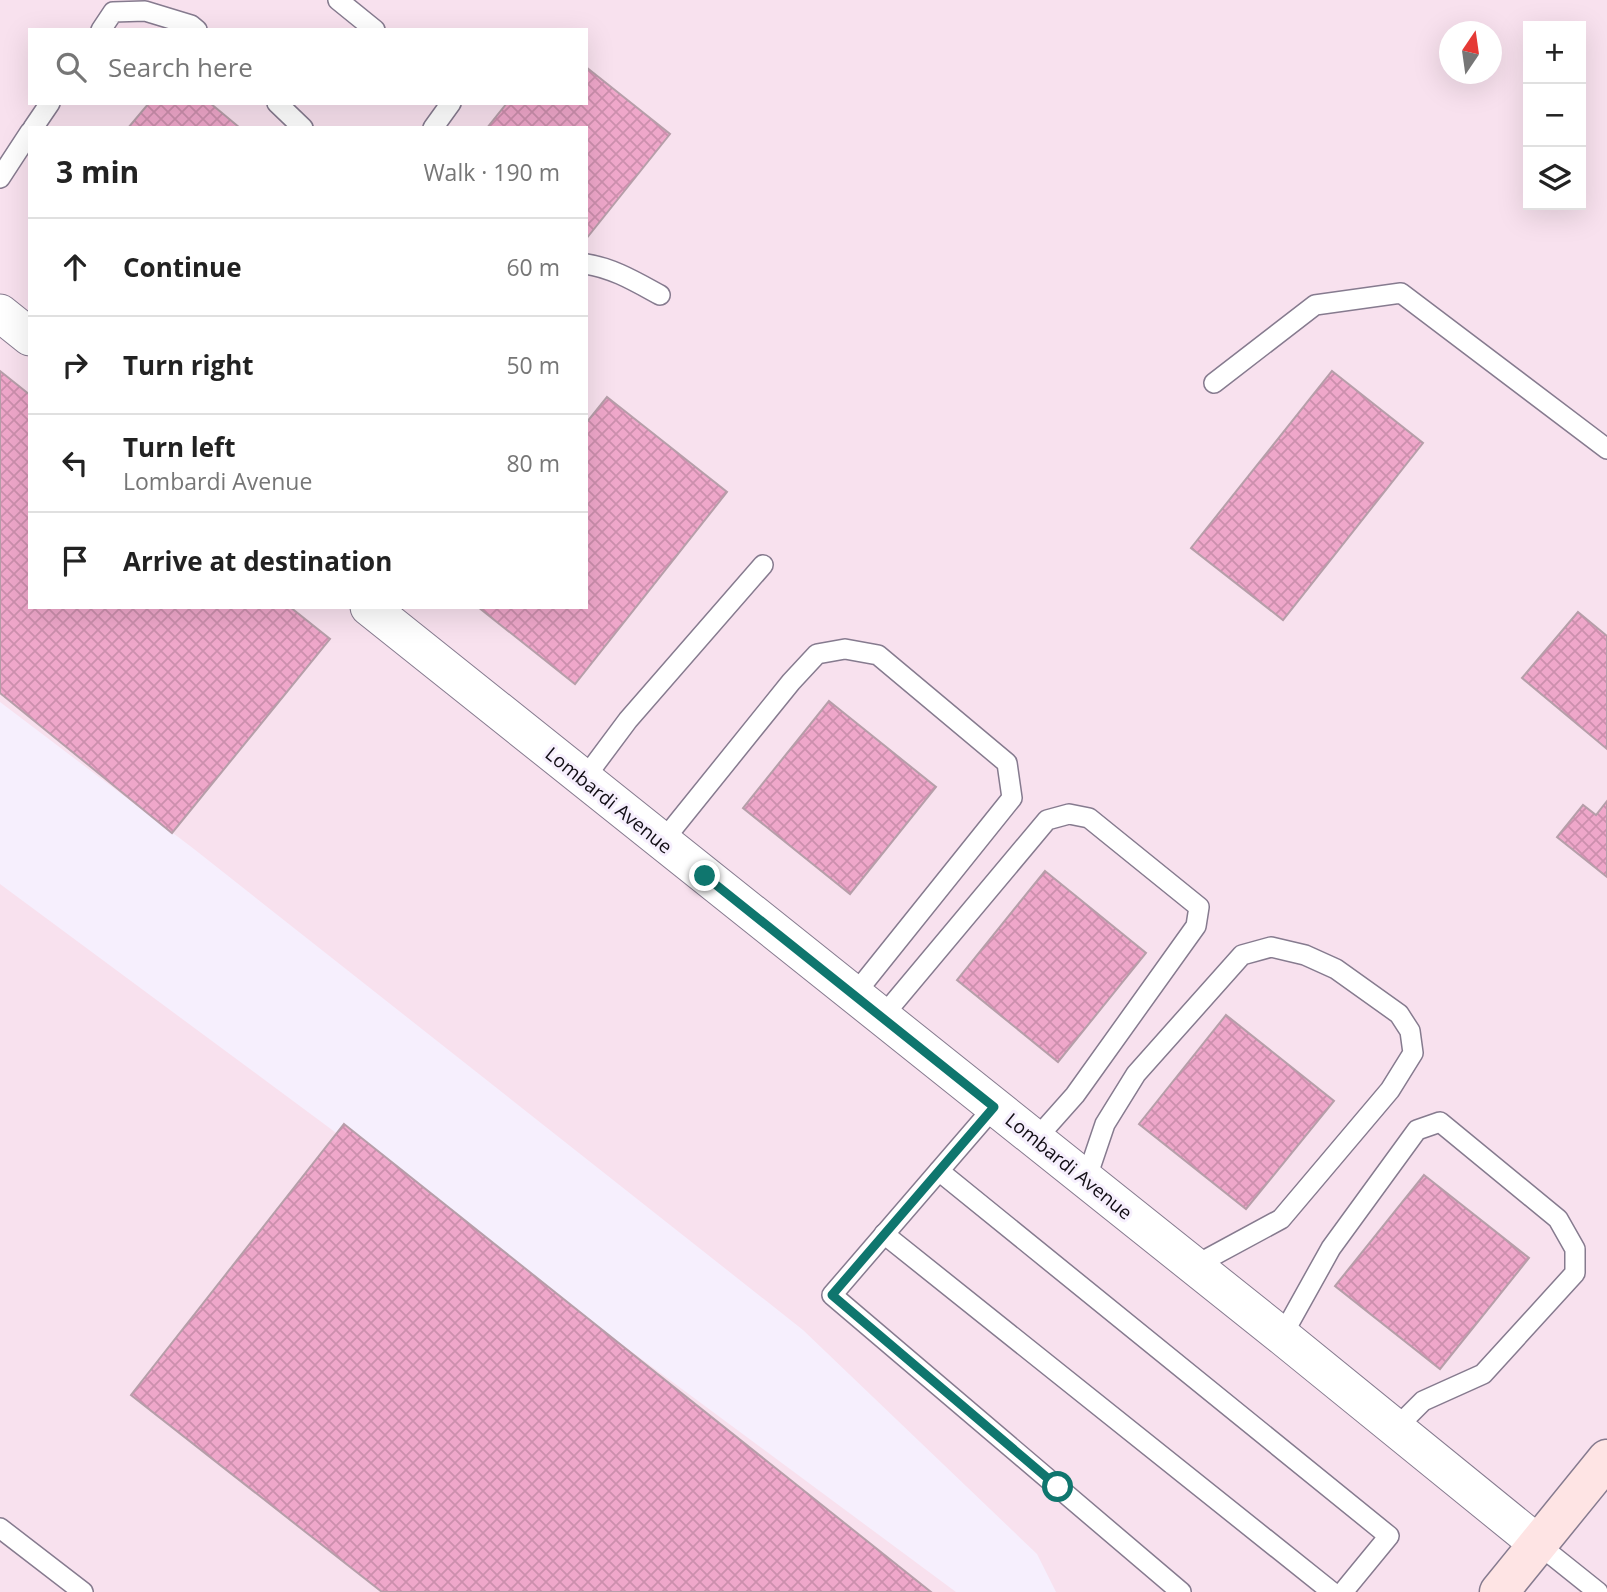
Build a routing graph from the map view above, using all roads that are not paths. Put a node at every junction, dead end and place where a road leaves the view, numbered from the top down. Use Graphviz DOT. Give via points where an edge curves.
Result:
graph roads {
  1 [pos="338,0"];
  2 [pos="102,28"];
  3 [pos="195,28"];
  4 [pos="373,28"];
  5 [pos="49,105"];
  6 [pos="279,105"];
  7 [pos="450,105"];
  8 [pos="34,126"];
  9 [pos="301,126"];
  10 [pos="434,126"];
  11 [pos="28,135"];
  12 [pos="0,178"];
  13 [pos="588,264"];
  14 [pos="660,295"];
  15 [pos="0,313"];
  16 [pos="28,335"];
  17 [pos="1214,383"];
  18 [pos="1607,449"];
  19 [pos="763,565"];
  20 [pos="374,609"];
  21 [pos="584,779"];
  22 [pos="662,842"];
  23 [pos="854,995"];
  24 [pos="882,1017"];
  25 [pos="994,1107"];
  26 [pos="1035,1140"];
  27 [pos="939,1171"];
  28 [pos="1086,1180"];
  29 [pos="884,1234"];
  30 [pos="1194,1266"];
  31 [pos="1282,1336"];
  32 [pos="1396,1428"];
  33 [pos="1607,1458"];
  34 [pos="0,1528"];
  35 [pos="1538,1544"];
  36 [pos="83,1592"];
  37 [pos="1181,1592"];
  38 [pos="1332,1592"];
  39 [pos="1343,1592"];
  40 [pos="1499,1592"];
  41 [pos="1598,1592"];
  1 -- 4 [label="lane"];
  2 -- 3 [label="lane" via="113,12 145,11"];
  5 -- 8 [label="lane"];
  6 -- 9 [label="lane"];
  7 -- 10 [label="lane"];
  11 -- 12 [label="lane"];
  13 -- 14 [label="lane" via="630,278"];
  15 -- 16 [label="street"];
  17 -- 18 [label="lane" via="1315,305 1401,293"];
  19 -- 21 [label="lane" via="628,720"];
  20 -- 21 [label="street, Lombardi Avenue"];
  21 -- 22 [label="street, Lombardi Avenue"];
  22 -- 23 [label="street, Lombardi Avenue"];
  22 -- 23 [label="lane" via="817,654 845,649 878,655 1007,763 1012,798"];
  23 -- 24 [label="street, Lombardi Avenue"];
  24 -- 25 [label="street, Lombardi Avenue"];
  24 -- 26 [label="lane" via="1047,820 1069,814 1089,818 1199,907 1196,926 1075,1095"];
  25 -- 26 [label="street, Lombardi Avenue"];
  25 -- 27 [label="lane"];
  26 -- 28 [label="street, Lombardi Avenue"];
  27 -- 29 [label="lane"];
  27 -- 39 [label="lane" via="1389,1536"];
  28 -- 30 [label="street, Lombardi Avenue"];
  28 -- 30 [label="lane" via="1105,1124 1136,1074 1242,955 1271,947 1305,955 1336,969 1399,1014 1410,1031 1413,1053 1390,1090 1281,1219"];
  29 -- 37 [label="lane" via="832,1295"];
  29 -- 38 [label="lane"];
  30 -- 31 [label="street, Lombardi Avenue"];
  31 -- 32 [label="street, Lombardi Avenue"];
  31 -- 32 [label="lane" via="1331,1248 1417,1130 1440,1122 1558,1219 1575,1249 1575,1273 1483,1374 1423,1401"];
  32 -- 35 [label="street, Lombardi Avenue"];
  33 -- 35 [label="street"];
  34 -- 36 [label="lane"];
  35 -- 40 [label="street"];
  35 -- 41 [label="lane"];
}
